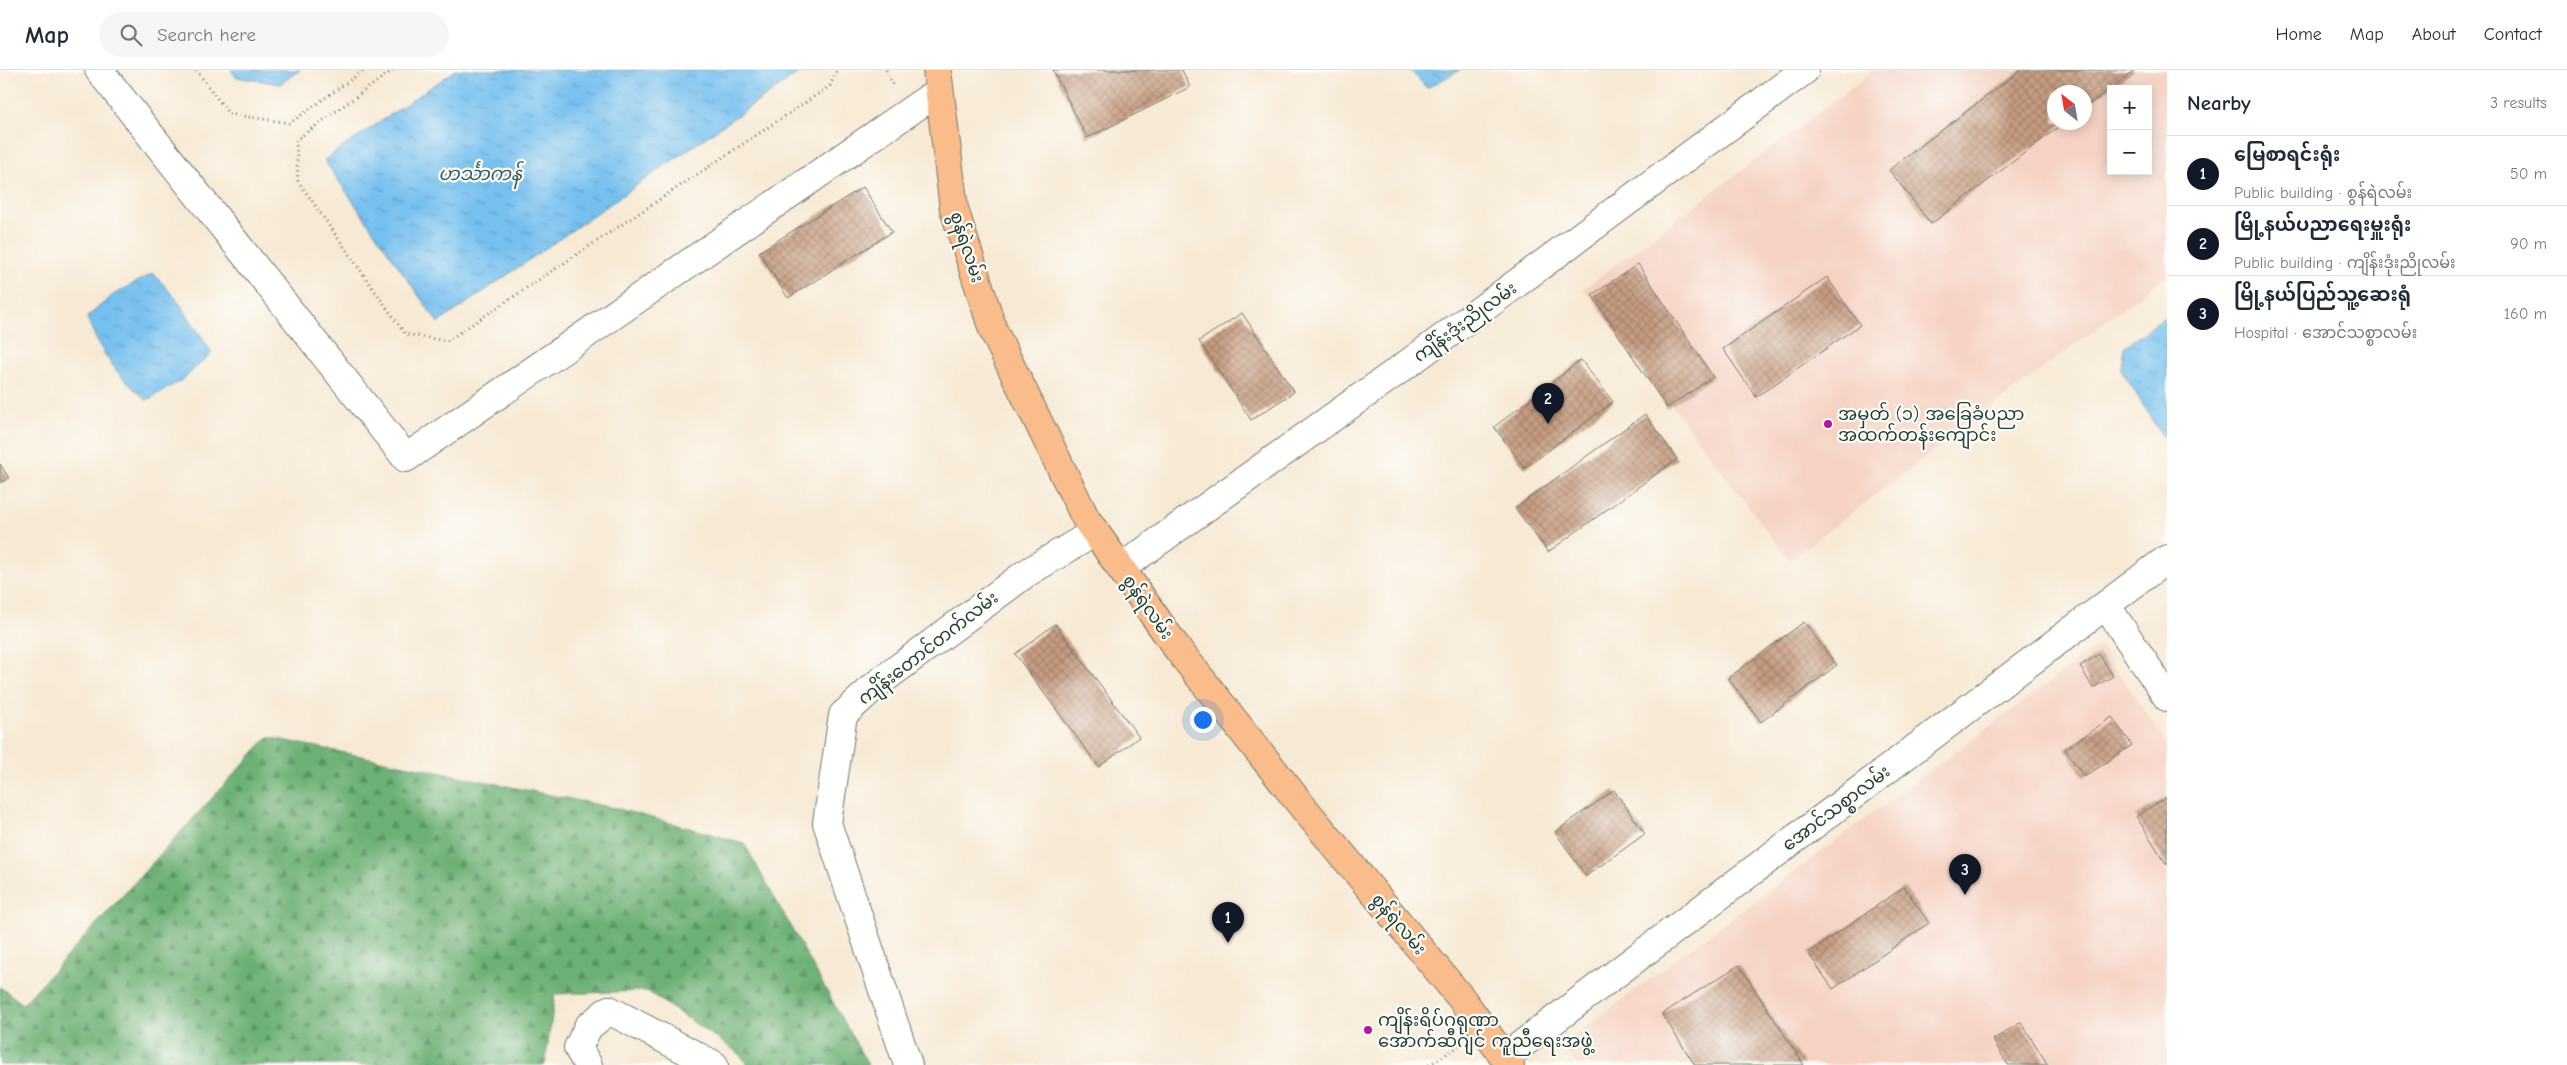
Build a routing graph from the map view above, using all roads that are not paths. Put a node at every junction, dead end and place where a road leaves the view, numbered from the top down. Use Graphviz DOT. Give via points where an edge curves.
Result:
graph roads {
  1 [pos="99,70"];
  2 [pos="1805,70"];
  3 [pos="938,81"];
  4 [pos="1095,532"];
  5 [pos="2167,559"];
  6 [pos="1121,568"];
  7 [pos="2106,605"];
  8 [pos="2167,697"];
  9 [pos="1508,1061"];
  10 [pos="588,1065"];
  11 [pos="714,1065"];
  12 [pos="908,1065"];
  1 -- 3 [label="street" via="406,458"];
  2 -- 6 [label="street, ကျိန်းဒုံးညိုလမ်း" via="1413,360"];
  3 -- 4 [label="main road, စွန်ရဲလမ်း" via="954,209 993,330"];
  4 -- 6 [label="main road, စွန်ရဲလမ်း"];
  4 -- 12 [label="street, ကျိန်းတောင်တက်လမ်း" via="1025,574 877,684 844,715 827,823"];
  5 -- 7 [label="street, အောင်သစ္စာလမ်း"];
  6 -- 9 [label="main road, စွန်ရဲလမ်း" via="1179,651 1461,998"];
  7 -- 8 [label="street"];
  7 -- 9 [label="street, အောင်သစ္စာလမ်း"];
  10 -- 11 [label="street" via="578,1048 588,1028 610,1010"];
}
